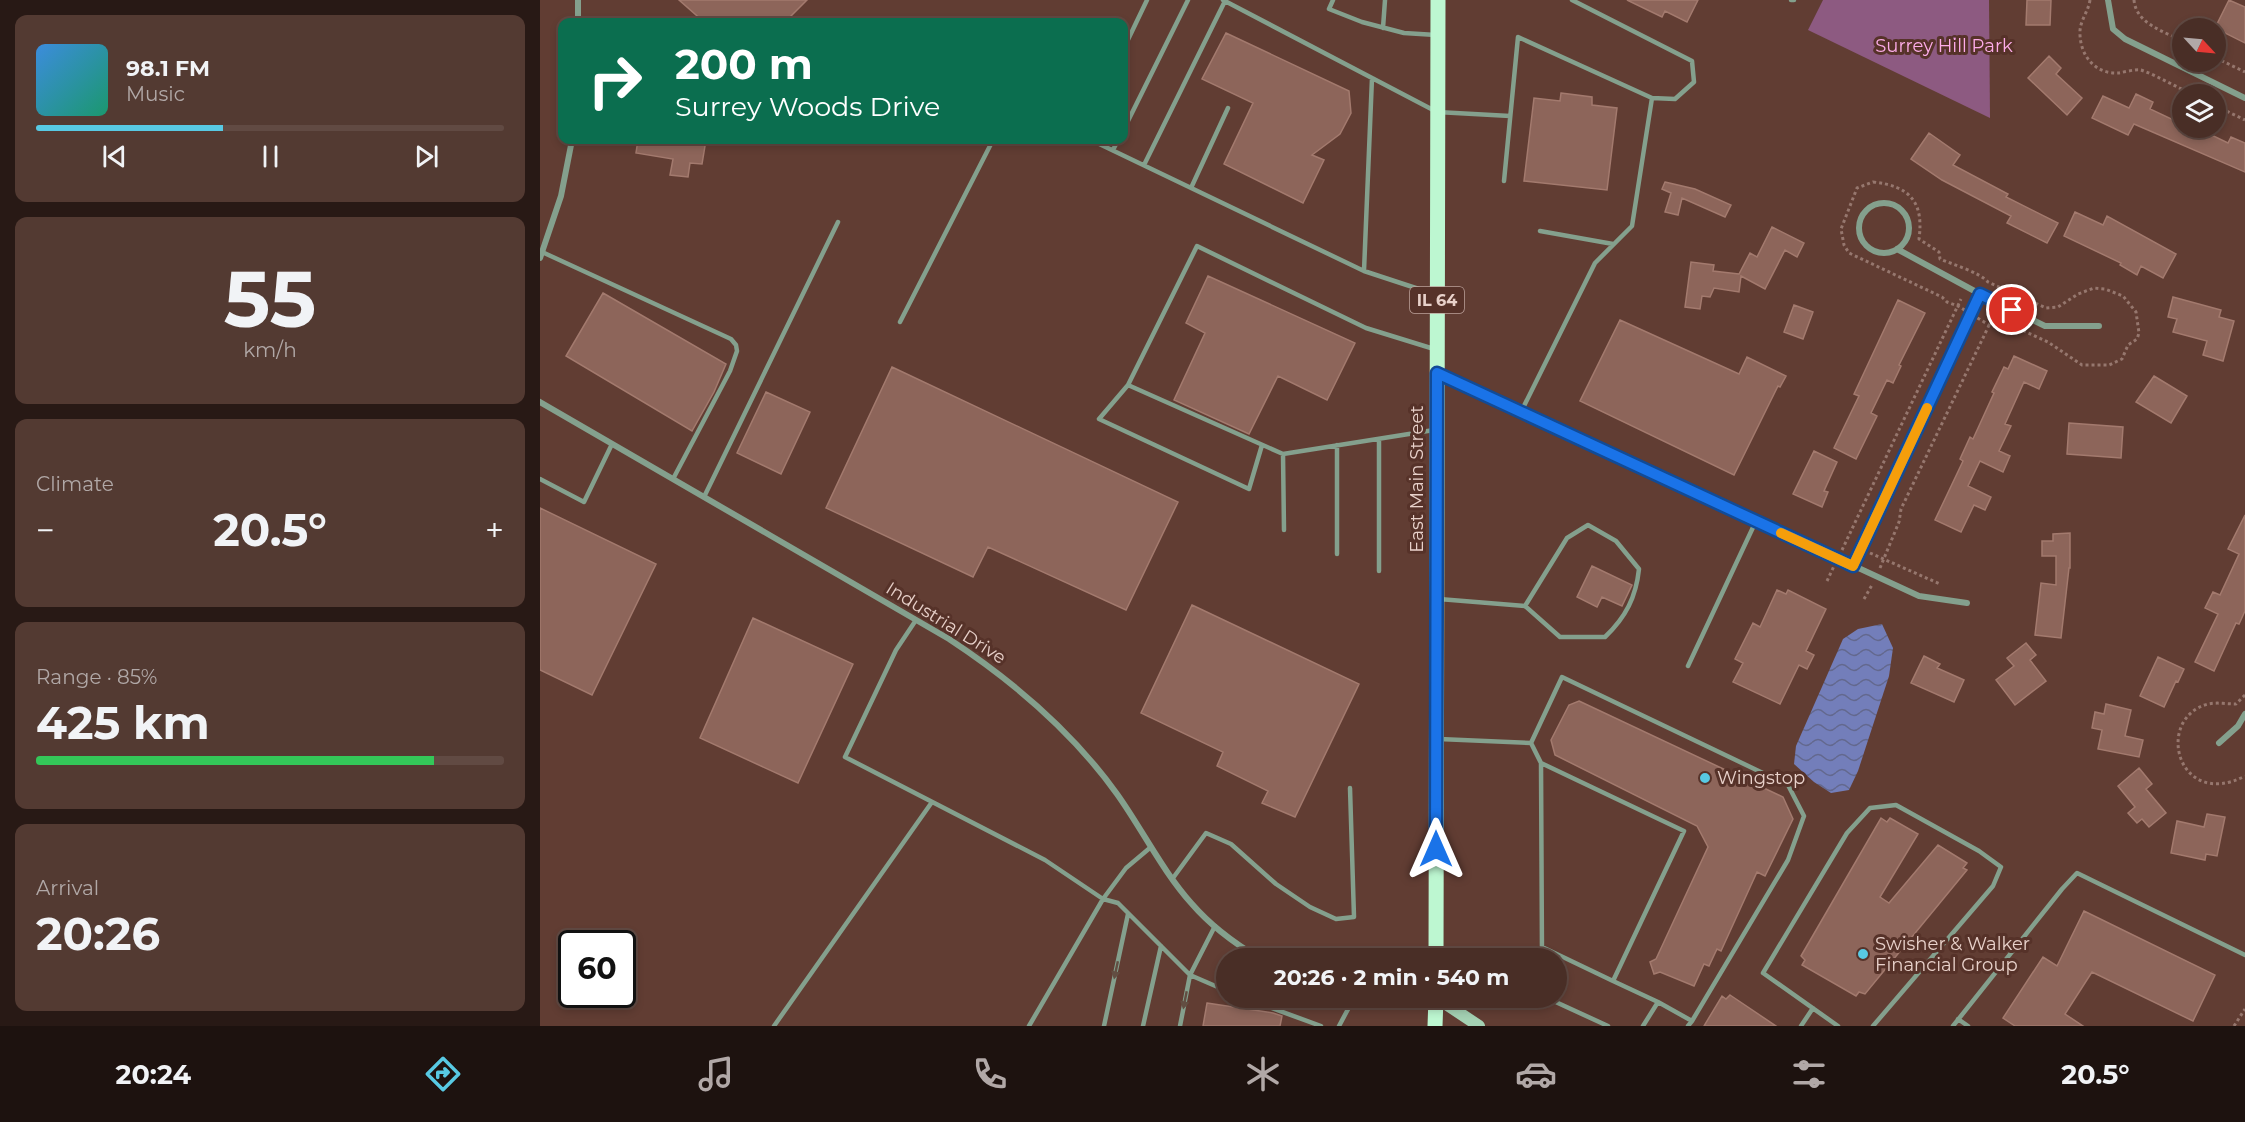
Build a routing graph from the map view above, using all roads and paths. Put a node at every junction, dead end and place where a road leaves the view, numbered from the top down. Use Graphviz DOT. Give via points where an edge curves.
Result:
graph roads {
  1 [pos="578,0"];
  2 [pos="1147,0"];
  3 [pos="1188,0"];
  4 [pos="1224,0"];
  5 [pos="1385,0"];
  6 [pos="1438,0"];
  7 [pos="1572,0"];
  8 [pos="2090,0"];
  9 [pos="2108,0"];
  10 [pos="2134,0"];
  11 [pos="1331,1"];
  12 [pos="578,18"];
  13 [pos="1383,28"];
  14 [pos="1438,35"];
  15 [pos="2172,36"];
  16 [pos="1128,40"];
  17 [pos="2226,63"];
  18 [pos="2245,72"];
  19 [pos="1372,78"];
  20 [pos="2172,85"];
  21 [pos="1652,98"];
  22 [pos="2245,98"];
  23 [pos="1228,108"];
  24 [pos="2226,111"];
  25 [pos="1437,112"];
  26 [pos="1510,116"];
  27 [pos="2245,120"];
  28 [pos="1128,121"];
  29 [pos="571,144"];
  30 [pos="991,144"];
  31 [pos="1100,144"];
  32 [pos="1116,144"];
  33 [pos="1113,150"];
  34 [pos="1144,165"];
  35 [pos="1504,181"];
  36 [pos="1191,188"];
  37 [pos="838,222"];
  38 [pos="1540,231"];
  39 [pos="1613,244"];
  40 [pos="1897,249"];
  41 [pos="541,255"];
  42 [pos="1364,270"];
  43 [pos="1437,294"];
  44 [pos="1980,294"];
  45 [pos="1961,299"];
  46 [pos="1993,317"];
  47 [pos="900,322"];
  48 [pos="2100,327"];
  49 [pos="1437,350"];
  50 [pos="1437,373"];
  51 [pos="1128,385"];
  52 [pos="540,402"];
  53 [pos="1521,412"];
  54 [pos="1437,430"];
  55 [pos="1379,439"];
  56 [pos="612,444"];
  57 [pos="1262,445"];
  58 [pos="1337,445"];
  59 [pos="1283,454"];
  60 [pos="540,479"];
  61 [pos="673,479"];
  62 [pos="704,497"];
  63 [pos="1756,521"];
  64 [pos="1284,530"];
  65 [pos="1846,542"];
  66 [pos="1862,548"];
  67 [pos="1337,554"];
  68 [pos="1837,559"];
  69 [pos="1883,559"];
  70 [pos="1853,566"];
  71 [pos="1379,571"];
  72 [pos="1876,577"];
  73 [pos="1827,581"];
  74 [pos="1940,584"];
  75 [pos="1436,599"];
  76 [pos="1864,599"];
  77 [pos="1967,603"];
  78 [pos="1525,606"];
  79 [pos="916,620"];
  80 [pos="1688,666"];
  81 [pos="2245,695"];
  82 [pos="2245,714"];
  83 [pos="1436,739"];
  84 [pos="1531,743"];
  85 [pos="2219,743"];
  86 [pos="1541,763"];
  87 [pos="2245,776"];
  88 [pos="1350,788"];
  89 [pos="932,802"];
  90 [pos="1151,847"];
  91 [pos="1173,878"];
  92 [pos="1103,899"];
  93 [pos="1128,914"];
  94 [pos="1215,926"];
  95 [pos="1161,946"];
  96 [pos="1542,947"];
  97 [pos="1243,948"];
  98 [pos="1436,948"];
  99 [pos="2245,955"];
  100 [pos="1190,975"];
  101 [pos="1613,981"];
  102 [pos="1216,986"];
  103 [pos="1658,1002"];
  104 [pos="1567,1007"];
  105 [pos="1272,1008"];
  106 [pos="1349,1008"];
  107 [pos="1436,1008"];
  108 [pos="1452,1008"];
  109 [pos="1813,1008"];
  110 [pos="2245,1009"];
  111 [pos="1958,1019"];
  112 [pos="1692,1021"];
  113 [pos="774,1026"];
  114 [pos="1029,1026"];
  115 [pos="1104,1026"];
  116 [pos="1143,1026"];
  117 [pos="1180,1026"];
  118 [pos="1321,1026"];
  119 [pos="1339,1026"];
  120 [pos="1435,1026"];
  121 [pos="1479,1026"];
  122 [pos="1608,1026"];
  123 [pos="1643,1026"];
  124 [pos="1688,1026"];
  125 [pos="1801,1026"];
  126 [pos="1839,1026"];
  127 [pos="1873,1026"];
  128 [pos="1953,1026"];
  129 [pos="1968,1026"];
  130 [pos="2234,1026"];
  1 -- 12 [label="street"];
  2 -- 16 [label="lane"];
  3 -- 28 [label="lane"];
  4 -- 19 [label="lane"];
  4 -- 34 [label="lane"];
  5 -- 13 [label="lane"];
  6 -- 14 [label="main road, East Main Street / IL 64"];
  7 -- 21 [label="lane" via="1692,61 1694,82 1675,99"];
  8 -- 20 [label="path" via="2080,22 2082,50 2088,59 2108,73 2139,69"];
  9 -- 22 [label="street" via="2113,29 2125,39"];
  10 -- 15 [label="path" via="2140,18"];
  11 -- 13 [label="lane" via="1329,9"];
  13 -- 14 [label="lane"];
  14 -- 25 [label="main road, East Main Street / IL 64"];
  17 -- 18 [label="path"];
  19 -- 25 [label="lane"];
  19 -- 42 [label="lane"];
  21 -- 26 [label="lane" via="1518,37"];
  21 -- 39 [label="lane" via="1632,226"];
  23 -- 36 [label="lane"];
  24 -- 27 [label="path"];
  25 -- 26 [label="lane"];
  25 -- 43 [label="main road, East Main Street / IL 64"];
  26 -- 35 [label="lane"];
  29 -- 41 [label="street" via="561,196"];
  30 -- 47 [label="lane"];
  31 -- 33 [label="lane"];
  32 -- 33 [label="lane"];
  33 -- 34 [label="lane"];
  34 -- 36 [label="lane"];
  36 -- 42 [label="lane"];
  37 -- 62 [label="lane"];
  38 -- 39 [label="lane"];
  39 -- 53 [label="lane" via="1595,263"];
  40 -- 40 [label="street" via="1909,229 1905,214 1885,202 1869,207 1859,221 1865,246 1880,253"];
  40 -- 44 [label="street"];
  41 -- 61 [label="lane" via="731,339 736,345 730,371"];
  42 -- 43 [label="lane"];
  43 -- 49 [label="main road, East Main Street / IL 64"];
  44 -- 48 [label="street" via="2045,326"];
  44 -- 66 [label="street"];
  45 -- 65 [label="path"];
  46 -- 69 [label="path" via="1901,509"];
  49 -- 50 [label="main road, East Main Street / IL 64"];
  49 -- 51 [label="lane" via="1366,328 1197,246"];
  50 -- 53 [label="street"];
  50 -- 54 [label="main road, East Main Street / IL 64"];
  51 -- 57 [label="lane"];
  51 -- 57 [label="lane" via="1099,419 1249,489"];
  52 -- 56 [label="street, Industrial Drive"];
  53 -- 63 [label="street"];
  54 -- 55 [label="lane"];
  54 -- 75 [label="main road, East Main Street / IL 64"];
  55 -- 58 [label="lane"];
  55 -- 71 [label="lane"];
  56 -- 60 [label="lane" via="584,502"];
  56 -- 61 [label="street, Industrial Drive"];
  57 -- 59 [label="lane"];
  58 -- 59 [label="lane"];
  58 -- 67 [label="lane"];
  59 -- 64 [label="lane"];
  61 -- 62 [label="street, Industrial Drive"];
  62 -- 79 [label="street, Industrial Drive"];
  63 -- 68 [label="street"];
  63 -- 80 [label="lane"];
  65 -- 66 [label="path"];
  65 -- 68 [label="path"];
  66 -- 69 [label="path"];
  66 -- 70 [label="street"];
  68 -- 70 [label="street"];
  68 -- 73 [label="path"];
  69 -- 72 [label="path"];
  69 -- 74 [label="path"];
  70 -- 72 [label="street"];
  72 -- 76 [label="path"];
  72 -- 77 [label="street" via="1919,597"];
  75 -- 78 [label="lane"];
  75 -- 83 [label="main road, East Main Street / IL 64"];
  78 -- 78 [label="lane" via="1560,637 1605,637 1620,623 1633,598 1639,569 1616,542 1588,525 1567,538"];
  79 -- 89 [label="lane" via="896,650 845,758"];
  79 -- 90 [label="street, Industrial Drive" via="987,664 1075,742 1116,793"];
  81 -- 87 [label="path" via="2236,704 2209,704 2197,709 2180,730 2178,748 2187,770 2205,783 2231,783"];
  82 -- 85 [label="street"];
  83 -- 84 [label="lane"];
  83 -- 98 [label="main road, East Main Street / IL 64"];
  84 -- 86 [label="lane"];
  84 -- 112 [label="lane" via="1562,677 1788,785 1804,816 1788,860"];
  86 -- 96 [label="lane"];
  86 -- 101 [label="lane" via="1684,831"];
  88 -- 91 [label="lane" via="1354,917 1336,919 1310,907 1276,884 1231,844 1206,834"];
  89 -- 92 [label="lane" via="1045,860"];
  89 -- 113 [label="lane"];
  90 -- 91 [label="street, Industrial Drive"];
  90 -- 92 [label="lane" via="1126,868"];
  91 -- 94 [label="street, Industrial Drive"];
  92 -- 93 [label="lane" via="1118,903"];
  92 -- 114 [label="lane"];
  93 -- 95 [label="lane"];
  93 -- 115 [label="lane, one-way"];
  94 -- 97 [label="street, Industrial Drive"];
  94 -- 100 [label="lane"];
  95 -- 100 [label="lane"];
  95 -- 116 [label="lane"];
  96 -- 101 [label="lane"];
  99 -- 111 [label="lane" via="2077,873"];
  100 -- 102 [label="lane"];
  100 -- 117 [label="lane, one-way"];
  101 -- 103 [label="lane"];
  103 -- 112 [label="lane"];
  103 -- 123 [label="lane"];
  104 -- 122 [label="lane"];
  105 -- 118 [label="lane"];
  106 -- 119 [label="lane"];
  107 -- 120 [label="main road"];
  108 -- 121 [label="street"];
  109 -- 125 [label="lane"];
  109 -- 126 [label="lane"];
  109 -- 127 [label="lane" via="1763,973 1847,833 1870,808 1896,805 2001,867 1993,886"];
  110 -- 130 [label="path"];
  111 -- 128 [label="lane"];
  111 -- 129 [label="lane"];
  112 -- 124 [label="lane"];
}
